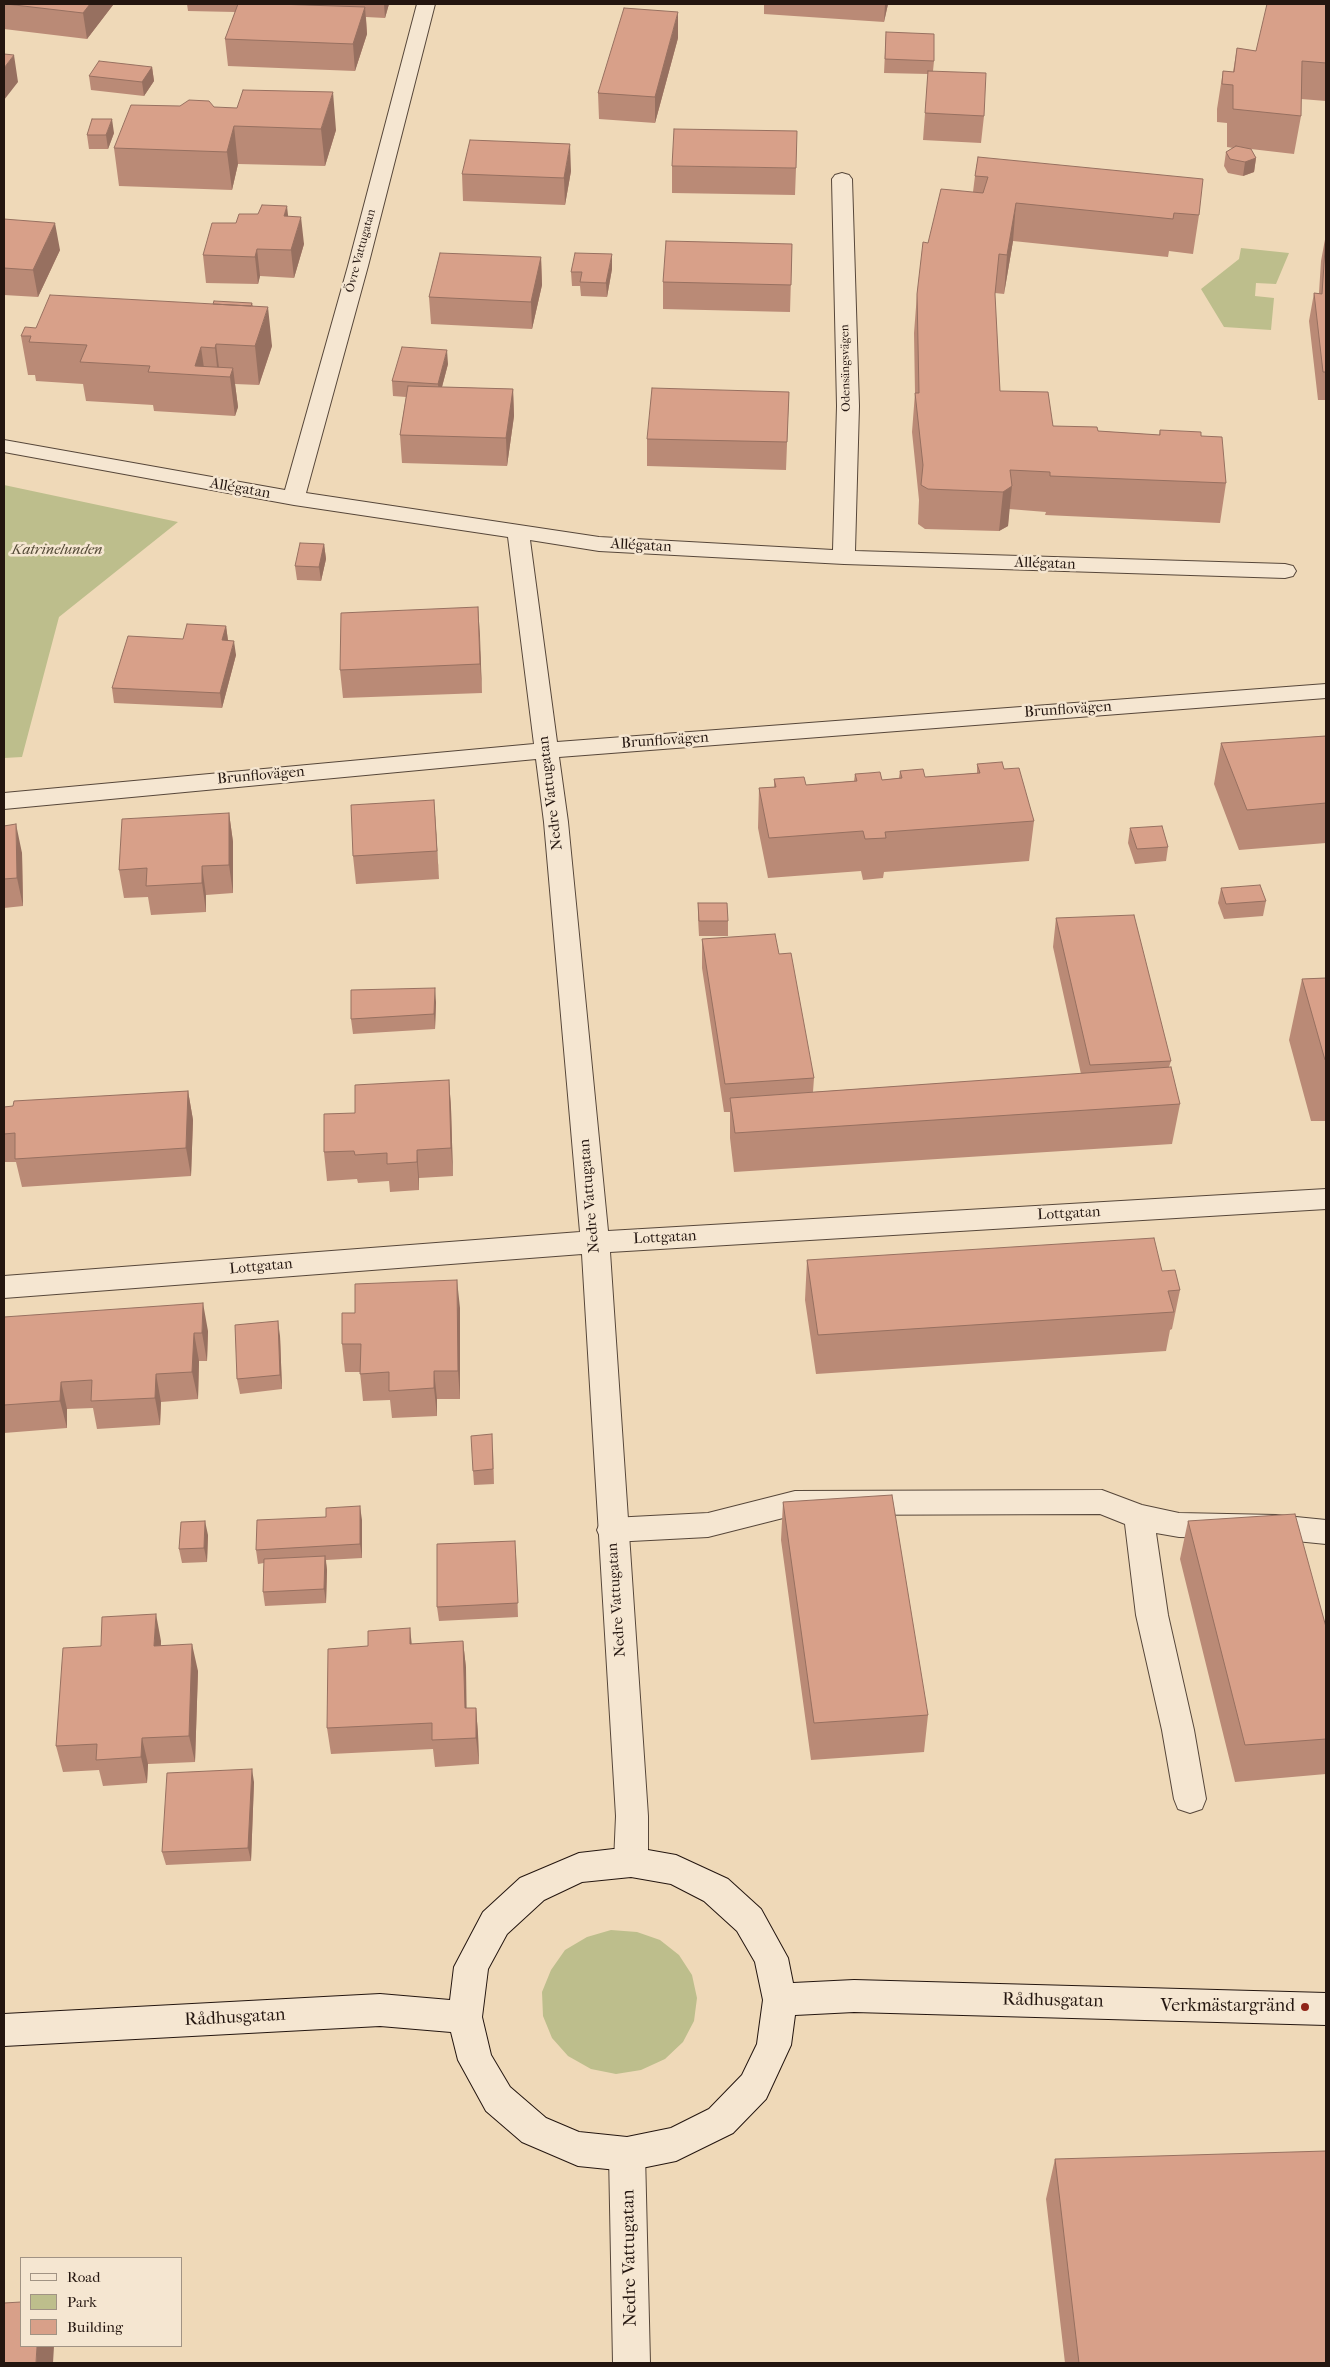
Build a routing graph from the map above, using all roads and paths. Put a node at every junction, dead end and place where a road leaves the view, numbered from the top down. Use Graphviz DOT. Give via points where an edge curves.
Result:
graph roads {
  1 [pos="426,4"];
  2 [pos="842,179"];
  3 [pos="4,446"];
  4 [pos="294,498"];
  5 [pos="518,532"];
  6 [pos="844,557"];
  7 [pos="1286,571"];
  8 [pos="1326,690"];
  9 [pos="546,750"];
  10 [pos="4,801"];
  11 [pos="1326,1199"];
  12 [pos="595,1242"];
  13 [pos="4,1287"];
  14 [pos="1139,1517"];
  15 [pos="612,1530"];
  16 [pos="1326,1532"];
  17 [pos="1190,1799"];
  18 [pos="631,1862"];
  19 [pos="780,2000"];
  20 [pos="1326,2009"];
  21 [pos="465,2017"];
  22 [pos="4,2030"];
  23 [pos="627,2154"];
  24 [pos="632,2363"];
  1 -- 4 [label="street, Övre Vattugatan"];
  2 -- 6 [label="street, Odensängsvägen" via="848,406"];
  3 -- 4 [label="street, Allégatan"];
  4 -- 5 [label="street, Allégatan"];
  5 -- 6 [label="street, Allégatan" via="599,544"];
  5 -- 9 [label="street, Nedre Vattugatan"];
  6 -- 7 [label="street, Allégatan"];
  8 -- 9 [label="street, Brunflovägen"];
  9 -- 10 [label="street, Brunflovägen"];
  9 -- 12 [label="street, Nedre Vattugatan" via="556,822"];
  11 -- 12 [label="street, Lottgatan"];
  12 -- 13 [label="street, Lottgatan"];
  12 -- 15 [label="street, Nedre Vattugatan"];
  14 -- 15 [label="street" via="1102,1502 795,1504 708,1525"];
  14 -- 16 [label="street" via="1179,1525 1276,1527"];
  14 -- 17 [label="street" via="1152,1615"];
  15 -- 18 [label="street, Nedre Vattugatan" via="632,1816"];
  18 -- 19 [label="street" via="676,1870 716,1890 749,1920 771,1958"];
  18 -- 21 [label="street" via="579,1868 532,1889 495,1923 471,1967"];
  19 -- 20 [label="street, Rådhusgatan" via="854,1996"];
  19 -- 23 [label="street" via="774,2046 754,2087 721,2121 676,2144"];
  21 -- 22 [label="street, Rådhusgatan" via="380,2010"];
  21 -- 23 [label="street" via="475,2060 498,2099 534,2130 578,2149"];
  23 -- 24 [label="street, Nedre Vattugatan"];
}
